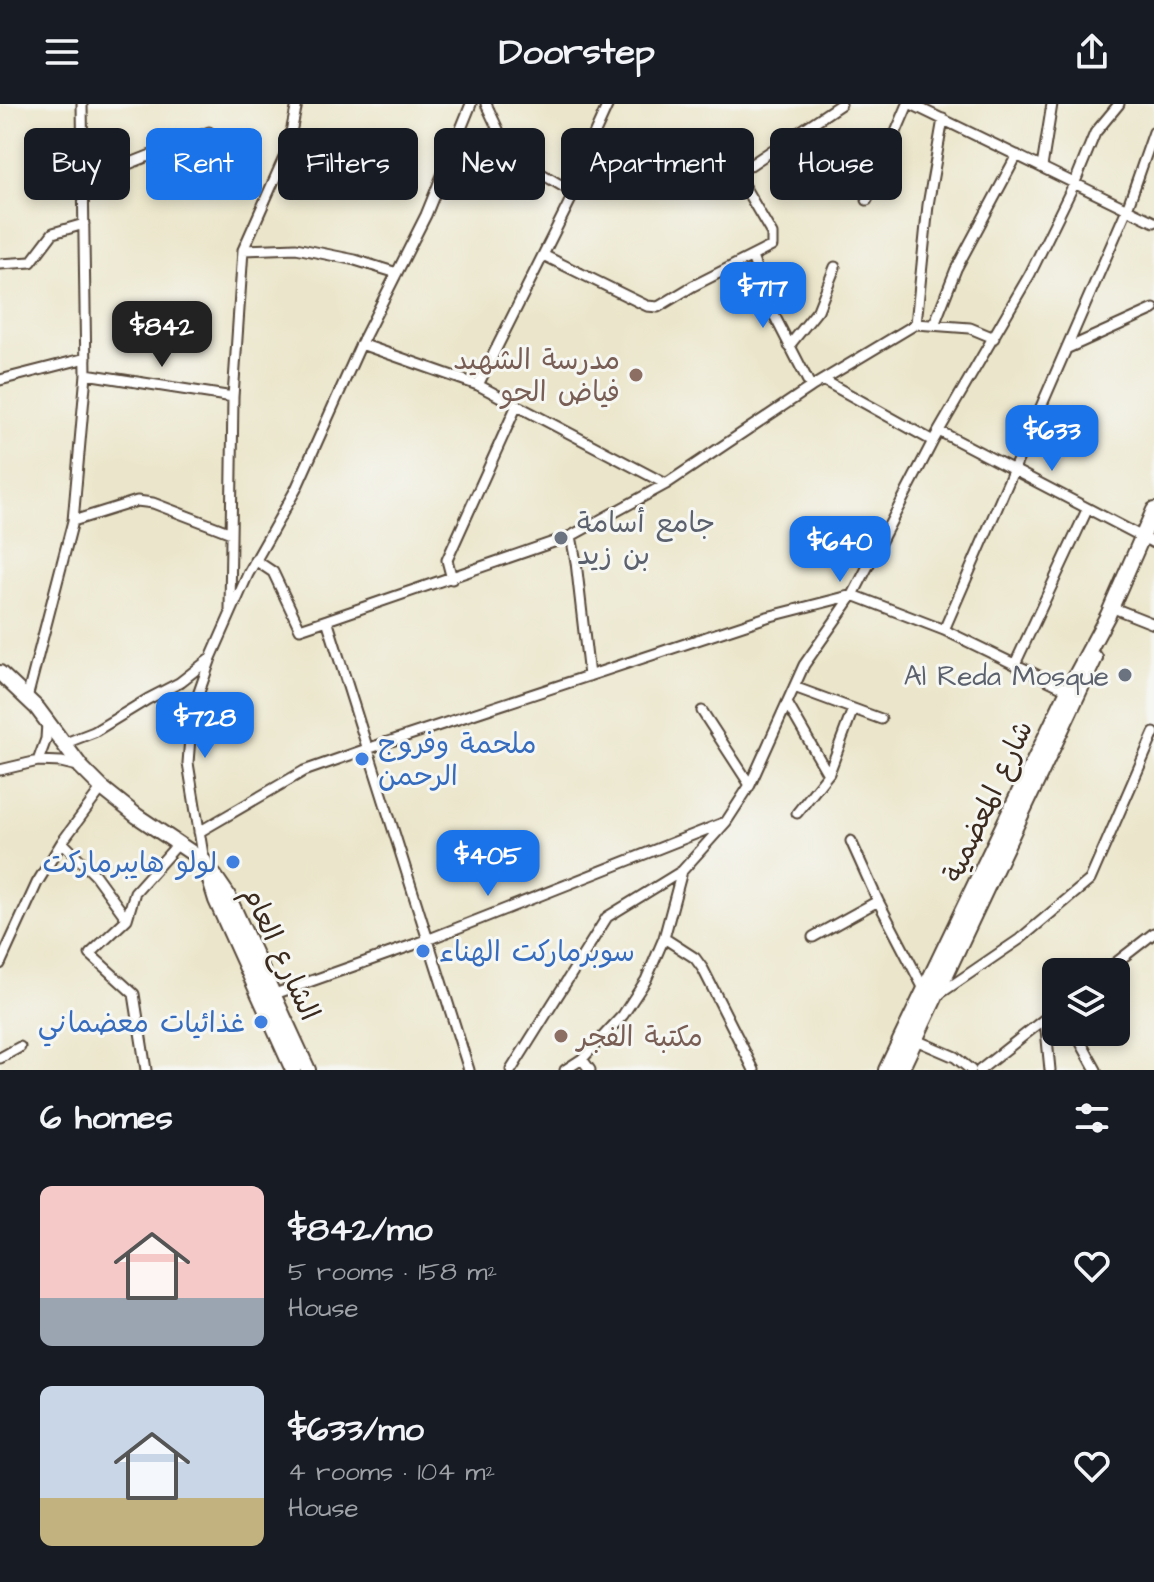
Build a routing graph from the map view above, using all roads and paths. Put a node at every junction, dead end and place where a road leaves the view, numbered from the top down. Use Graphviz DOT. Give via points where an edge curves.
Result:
graph roads {
  1 [pos="82,104"];
  2 [pos="297,104"];
  3 [pos="471,104"];
  4 [pos="486,104"];
  5 [pos="608,104"];
  6 [pos="841,104"];
  7 [pos="909,104"];
  8 [pos="1052,104"];
  9 [pos="1119,104"];
  10 [pos="943,119"];
  11 [pos="82,128"];
  12 [pos="597,128"];
  13 [pos="898,128"];
  14 [pos="1154,132"];
  15 [pos="1017,155"];
  16 [pos="1042,167"];
  17 [pos="1075,182"];
  18 [pos="561,185"];
  19 [pos="83,200"];
  20 [pos="570,200"];
  21 [pos="1127,209"];
  22 [pos="1154,222"];
  23 [pos="84,224"];
  24 [pos="243,250"];
  25 [pos="543,255"];
  26 [pos="752,257"];
  27 [pos="0,264"];
  28 [pos="835,267"];
  29 [pos="397,273"];
  30 [pos="1154,309"];
  31 [pos="916,324"];
  32 [pos="934,325"];
  33 [pos="994,338"];
  34 [pos="361,344"];
  35 [pos="789,346"];
  36 [pos="1068,348"];
  37 [pos="86,358"];
  38 [pos="86,374"];
  39 [pos="0,380"];
  40 [pos="823,380"];
  41 [pos="478,385"];
  42 [pos="811,387"];
  43 [pos="233,397"];
  44 [pos="517,405"];
  45 [pos="939,431"];
  46 [pos="933,441"];
  47 [pos="1013,471"];
  48 [pos="666,484"];
  49 [pos="1087,510"];
  50 [pos="1154,510"];
  51 [pos="73,521"];
  52 [pos="231,533"];
  53 [pos="571,536"];
  54 [pos="1150,538"];
  55 [pos="255,560"];
  56 [pos="452,579"];
  57 [pos="853,595"];
  58 [pos="1116,609"];
  59 [pos="230,614"];
  60 [pos="327,620"];
  61 [pos="1154,624"];
  62 [pos="944,630"];
  63 [pos="211,658"];
  64 [pos="1015,664"];
  65 [pos="0,673"];
  66 [pos="589,676"];
  67 [pos="794,687"];
  68 [pos="1073,692"];
  69 [pos="27,698"];
  70 [pos="787,703"];
  71 [pos="853,709"];
  72 [pos="702,711"];
  73 [pos="47,719"];
  74 [pos="881,719"];
  75 [pos="1154,733"];
  76 [pos="63,744"];
  77 [pos="367,749"];
  78 [pos="38,761"];
  79 [pos="81,767"];
  80 [pos="0,770"];
  81 [pos="828,774"];
  82 [pos="750,785"];
  83 [pos="102,788"];
  84 [pos="797,813"];
  85 [pos="726,822"];
  86 [pos="199,832"];
  87 [pos="851,841"];
  88 [pos="62,842"];
  89 [pos="178,844"];
  90 [pos="204,861"];
  91 [pos="682,871"];
  92 [pos="878,901"];
  93 [pos="127,919"];
  94 [pos="1154,933"];
  95 [pos="813,937"];
  96 [pos="664,938"];
  97 [pos="427,940"];
  98 [pos="1122,958"];
  99 [pos="0,964"];
  100 [pos="930,994"];
  101 [pos="268,997"];
  102 [pos="1042,1021"];
  103 [pos="910,1038"];
  104 [pos="1048,1046"];
  105 [pos="1083,1046"];
  106 [pos="20,1047"];
  107 [pos="0,1058"];
  108 [pos="582,1059"];
  109 [pos="146,1070"];
  110 [pos="293,1070"];
  111 [pos="308,1070"];
  112 [pos="469,1070"];
  113 [pos="511,1070"];
  114 [pos="565,1070"];
  115 [pos="590,1070"];
  116 [pos="754,1070"];
  117 [pos="886,1070"];
  118 [pos="901,1070"];
  119 [pos="971,1070"];
  120 [pos="980,1070"];
  121 [pos="1050,1070"];
  122 [pos="1096,1070"];
  1 -- 11 [label="street"];
  2 -- 24 [label="street" via="287,151"];
  3 -- 29 [label="street"];
  4 -- 18 [label="street" via="510,155"];
  5 -- 12 [label="street"];
  6 -- 26 [label="street" via="740,172 773,237 770,248"];
  7 -- 10 [label="street"];
  7 -- 13 [label="street"];
  8 -- 16 [label="street"];
  9 -- 17 [label="street" via="1095,133"];
  10 -- 15 [label="street"];
  10 -- 31 [label="street"];
  14 -- 21 [label="street"];
  15 -- 16 [label="street"];
  15 -- 32 [label="street" via="956,269"];
  16 -- 17 [label="street"];
  17 -- 21 [label="street"];
  17 -- 33 [label="street"];
  19 -- 23 [label="street"];
  20 -- 25 [label="street"];
  21 -- 22 [label="street"];
  21 -- 36 [label="street"];
  23 -- 27 [label="street" via="53,233 31,262"];
  23 -- 37 [label="street"];
  24 -- 29 [label="street" via="296,248"];
  24 -- 43 [label="street"];
  25 -- 26 [label="street" via="658,307"];
  25 -- 41 [label="street"];
  26 -- 35 [label="street"];
  28 -- 35 [label="street" via="818,310"];
  29 -- 34 [label="street"];
  30 -- 36 [label="street"];
  31 -- 32 [label="street"];
  31 -- 40 [label="street"];
  32 -- 33 [label="street" via="970,328"];
  33 -- 45 [label="street"];
  34 -- 41 [label="street"];
  34 -- 55 [label="street" via="296,489"];
  35 -- 42 [label="street"];
  36 -- 47 [label="street"];
  37 -- 38 [label="street"];
  37 -- 39 [label="street"];
  38 -- 43 [label="street"];
  38 -- 51 [label="street"];
  40 -- 42 [label="street"];
  40 -- 46 [label="street"];
  41 -- 44 [label="street"];
  42 -- 48 [label="street"];
  43 -- 52 [label="street"];
  44 -- 48 [label="street"];
  44 -- 56 [label="street" via="447,560"];
  45 -- 46 [label="street"];
  45 -- 47 [label="street"];
  46 -- 57 [label="street"];
  47 -- 49 [label="street"];
  47 -- 62 [label="street"];
  48 -- 53 [label="street"];
  49 -- 54 [label="street"];
  49 -- 64 [label="street"];
  50 -- 54 [label="main road, شارع المعضمية"];
  51 -- 52 [label="street" via="137,501"];
  51 -- 69 [label="street"];
  52 -- 59 [label="street"];
  53 -- 56 [label="street"];
  53 -- 66 [label="street"];
  54 -- 58 [label="main road, شارع المعضمية"];
  54 -- 68 [label="main road, شارع المعضمية"];
  55 -- 59 [label="street"];
  55 -- 60 [label="street" via="273,572 300,629"];
  56 -- 60 [label="street"];
  57 -- 62 [label="street"];
  57 -- 66 [label="street" via="767,617"];
  57 -- 67 [label="street"];
  58 -- 61 [label="street"];
  58 -- 68 [label="main road, شارع المعضمية"];
  59 -- 63 [label="street"];
  60 -- 77 [label="street"];
  62 -- 64 [label="street"];
  63 -- 76 [label="street" via="179,683"];
  63 -- 86 [label="street" via="192,712 188,763"];
  64 -- 68 [label="street"];
  65 -- 69 [label="main road"];
  66 -- 77 [label="street"];
  67 -- 70 [label="street"];
  67 -- 71 [label="street"];
  68 -- 100 [label="main road, شارع المعضمية"];
  69 -- 73 [label="main road"];
  70 -- 81 [label="street"];
  70 -- 82 [label="street"];
  71 -- 74 [label="street"];
  71 -- 81 [label="street"];
  72 -- 82 [label="street"];
  73 -- 76 [label="main road"];
  73 -- 78 [label="street"];
  75 -- 100 [label="street" via="1090,880 1020,939"];
  76 -- 79 [label="main road"];
  77 -- 86 [label="street" via="304,771"];
  77 -- 97 [label="street"];
  78 -- 79 [label="street"];
  78 -- 80 [label="street"];
  79 -- 83 [label="main road"];
  81 -- 84 [label="street"];
  82 -- 85 [label="street"];
  83 -- 88 [label="street"];
  83 -- 89 [label="main road"];
  85 -- 91 [label="street"];
  85 -- 97 [label="street"];
  86 -- 90 [label="street"];
  87 -- 92 [label="street"];
  88 -- 93 [label="street"];
  88 -- 99 [label="street"];
  89 -- 90 [label="main road"];
  89 -- 93 [label="street" via="135,892"];
  90 -- 101 [label="main road, الشارع العام" via="227,894"];
  91 -- 96 [label="street"];
  91 -- 113 [label="street" via="607,917"];
  92 -- 95 [label="street"];
  92 -- 100 [label="street"];
  93 -- 109 [label="street" via="90,954 134,994"];
  94 -- 98 [label="street"];
  96 -- 108 [label="street" via="623,1015"];
  96 -- 116 [label="street" via="703,969"];
  97 -- 101 [label="street"];
  97 -- 112 [label="street"];
  100 -- 103 [label="main road, شارع المعضمية"];
  101 -- 110 [label="main road"];
  101 -- 111 [label="main road, الشارع العام"];
  102 -- 120 [label="street"];
  103 -- 117 [label="main road, شارع المعضمية"];
  103 -- 118 [label="main road, شارع المعضمية"];
  103 -- 119 [label="street" via="955,1057"];
  104 -- 121 [label="street"];
  105 -- 122 [label="street"];
  106 -- 107 [label="street"];
  108 -- 114 [label="street"];
  108 -- 115 [label="street"];
}
